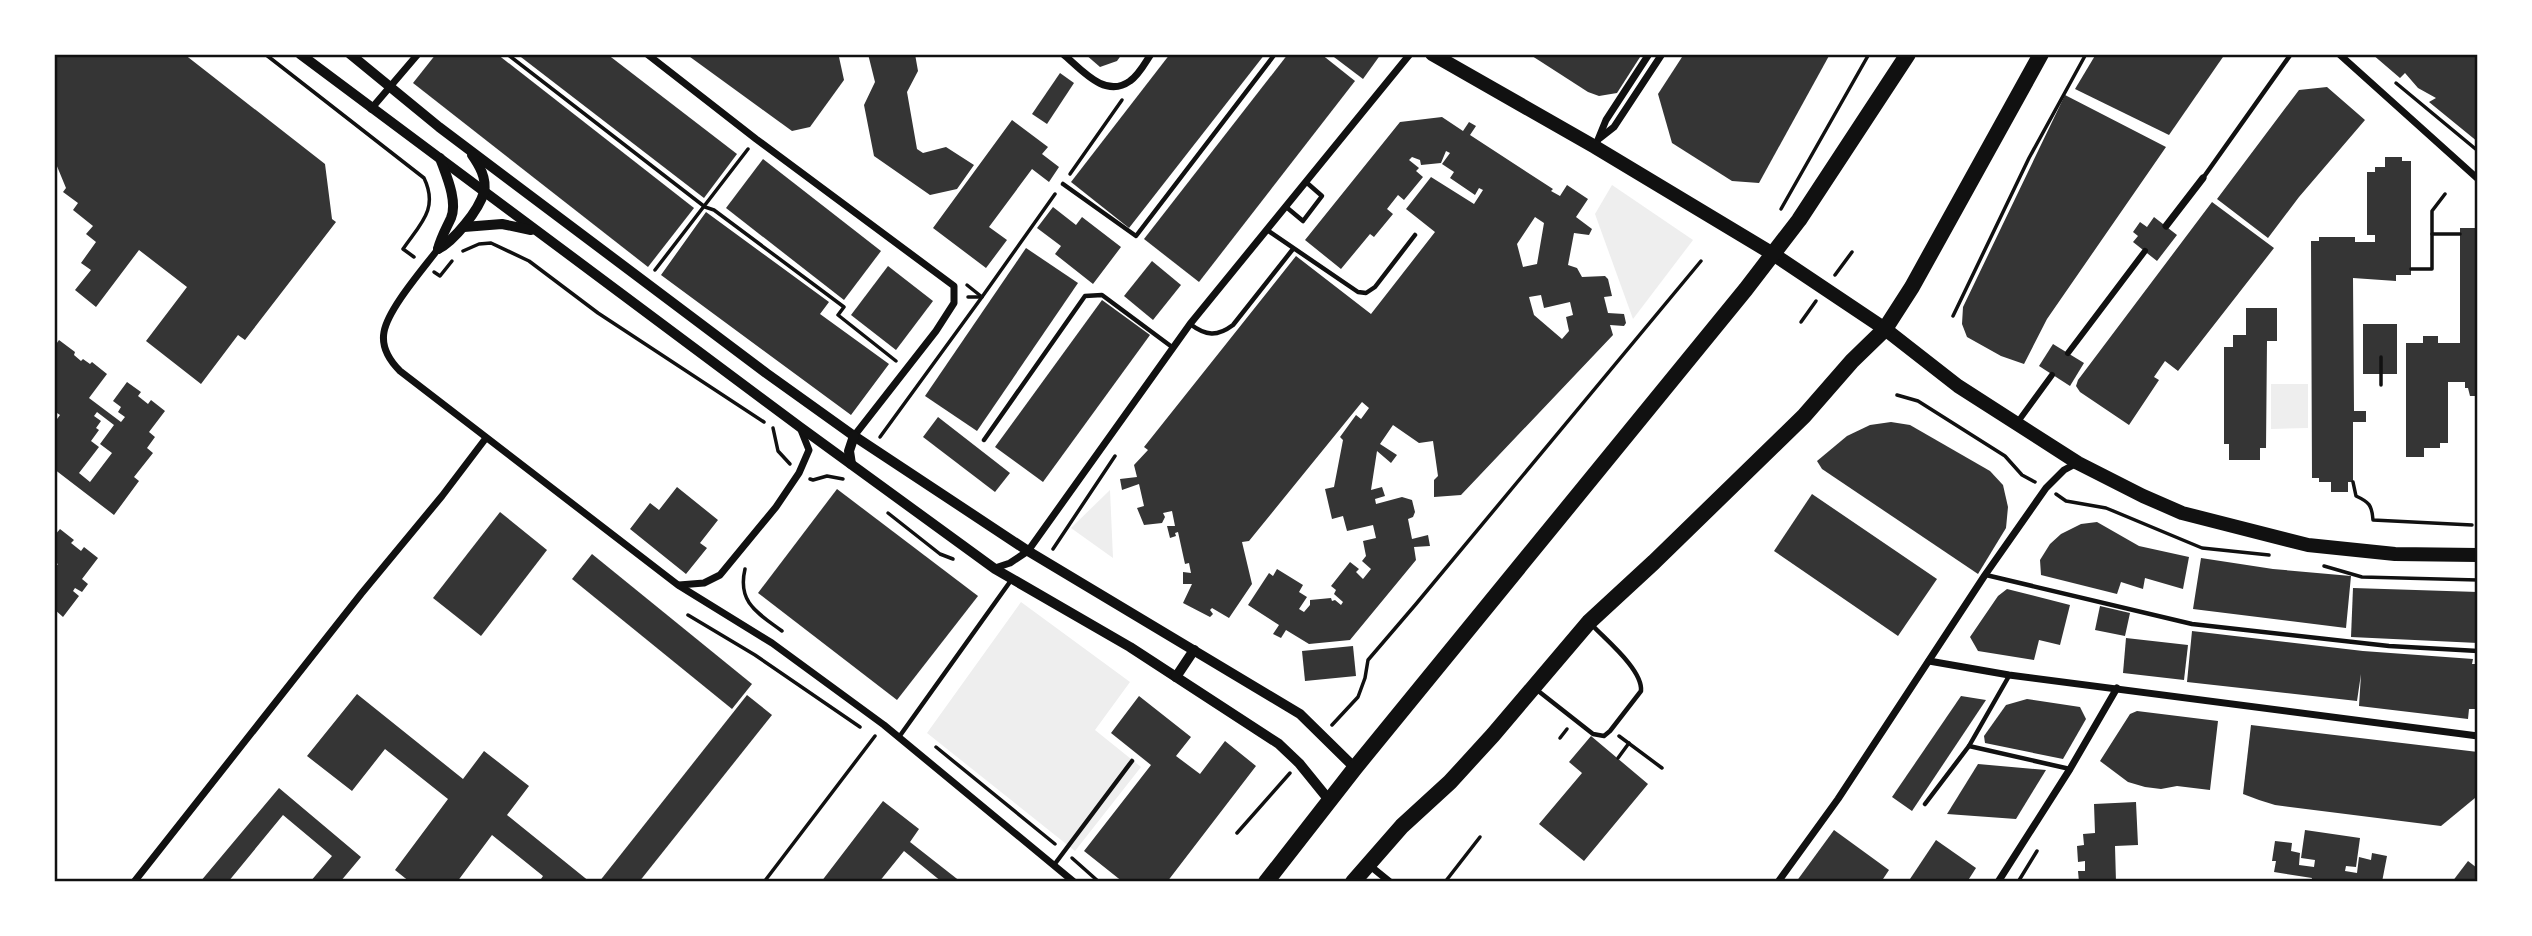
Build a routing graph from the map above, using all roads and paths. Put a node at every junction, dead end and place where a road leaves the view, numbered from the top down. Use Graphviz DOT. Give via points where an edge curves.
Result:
graph roads {
  1 [pos="265,54"];
  2 [pos="300,54"];
  3 [pos="350,54"];
  4 [pos="418,54"];
  5 [pos="508,54"];
  6 [pos="647,54"];
  7 [pos="1063,54"];
  8 [pos="1151,54"];
  9 [pos="1275,54"];
  10 [pos="1410,54"];
  11 [pos="1432,54"];
  12 [pos="1649,54"];
  13 [pos="1662,54"];
  14 [pos="1869,54"];
  15 [pos="1908,54"];
  16 [pos="2041,54"];
  17 [pos="2086,54"];
  18 [pos="2291,54"];
  19 [pos="2339,54"];
  20 [pos="1447,58"];
  21 [pos="2391,79"];
  22 [pos="391,87"];
  23 [pos="1110,87"];
  24 [pos="371,109"];
  25 [pos="756,139"];
  26 [pos="1597,143"];
  27 [pos="466,147"];
  28 [pos="2478,151"];
  29 [pos="440,158"];
  30 [pos="2203,178"];
  31 [pos="2478,179"];
  32 [pos="1306,182"];
  33 [pos="1063,184"];
  34 [pos="484,192"];
  35 [pos="2445,194"];
  36 [pos="1286,206"];
  37 [pos="705,207"];
  38 [pos="1781,209"];
  39 [pos="464,226"];
  40 [pos="2166,226"];
  41 [pos="1267,229"];
  42 [pos="537,231"];
  43 [pos="2432,234"];
  44 [pos="2460,234"];
  45 [pos="1415,235"];
  46 [pos="438,249"];
  47 [pos="1293,249"];
  48 [pos="2145,251"];
  49 [pos="1773,254"];
  50 [pos="1701,261"];
  51 [pos="426,266"];
  52 [pos="2411,269"];
  53 [pos="960,281"];
  54 [pos="647,284"];
  55 [pos="982,297"];
  56 [pos="956,298"];
  57 [pos="1953,317"];
  58 [pos="1190,324"];
  59 [pos="1885,329"];
  60 [pos="1172,347"];
  61 [pos="2068,353"];
  62 [pos="2381,357"];
  63 [pos="905,369"];
  64 [pos="2052,375"];
  65 [pos="2381,385"];
  66 [pos="2017,423"];
  67 [pos="800,427"];
  68 [pos="775,430"];
  69 [pos="855,436"];
  70 [pos="486,439"];
  71 [pos="878,439"];
  72 [pos="984,440"];
  73 [pos="1117,454"];
  74 [pos="2078,463"];
  75 [pos="851,464"];
  76 [pos="813,480"];
  77 [pos="2353,482"];
  78 [pos="806,489"];
  79 [pos="2472,525"];
  80 [pos="1028,551"];
  81 [pos="1049,554"];
  82 [pos="2478,555"];
  83 [pos="751,560"];
  84 [pos="995,569"];
  85 [pos="1985,575"];
  86 [pos="1012,579"];
  87 [pos="678,585"];
  88 [pos="688,615"];
  89 [pos="1589,622"];
  90 [pos="792,638"];
  91 [pos="1194,650"];
  92 [pos="2478,650"];
  93 [pos="1929,661"];
  94 [pos="2009,675"];
  95 [pos="1177,677"];
  96 [pos="1534,687"];
  97 [pos="2117,688"];
  98 [pos="884,725"];
  99 [pos="908,725"];
  100 [pos="1610,731"];
  101 [pos="1322,736"];
  102 [pos="2478,736"];
  103 [pos="874,737"];
  104 [pos="899,737"];
  105 [pos="1629,743"];
  106 [pos="1969,746"];
  107 [pos="1618,758"];
  108 [pos="1132,761"];
  109 [pos="1299,763"];
  110 [pos="1355,768"];
  111 [pos="1662,768"];
  112 [pos="2070,769"];
  113 [pos="1329,800"];
  114 [pos="1925,804"];
  115 [pos="1237,833"];
  116 [pos="1480,837"];
  117 [pos="1064,852"];
  118 [pos="1054,865"];
  119 [pos="1368,865"];
  120 [pos="134,882"];
  121 [pos="764,882"];
  122 [pos="1074,882"];
  123 [pos="1099,882"];
  124 [pos="1266,882"];
  125 [pos="1353,882"];
  126 [pos="1390,882"];
  127 [pos="1445,882"];
  128 [pos="1778,882"];
  129 [pos="1998,882"];
  1 -- 51 [label="path" via="424,178 430,208 403,249"];
  2 -- 24 [label="street"];
  3 -- 22 [label="street"];
  4 -- 22 [label="street"];
  5 -- 37 [label="path"];
  6 -- 25 [label="street"];
  7 -- 23 [label="street" via="1100,85"];
  8 -- 23 [label="street" via="1132,80"];
  9 -- 33 [label="lane" via="1136,236"];
  10 -- 32 [label="street"];
  11 -- 20 [label="main road"];
  12 -- 26 [label="street" via="1606,120"];
  13 -- 26 [label="street" via="1614,127"];
  14 -- 38 [label="path"];
  15 -- 49 [label="highway"];
  16 -- 59 [label="highway"];
  17 -- 57 [label="path" via="2029,158"];
  18 -- 30 [label="lane"];
  19 -- 31 [label="street"];
  20 -- 26 [label="main road"];
  21 -- 28 [label="path"];
  22 -- 24 [label="street"];
  22 -- 27 [label="street"];
  23 -- 33 [label="path" via="1123,99"];
  24 -- 29 [label="street"];
  25 -- 37 [label="path"];
  25 -- 56 [label="street" via="951,282"];
  26 -- 49 [label="main road"];
  27 -- 34 [label="street" via="481,168"];
  27 -- 54 [label="street"];
  29 -- 34 [label="street"];
  29 -- 46 [label="street" via="452,215"];
  30 -- 40 [label="street"];
  32 -- 36 [label="street"];
  32 -- 36 [label="lane" via="1322,196 1303,220"];
  33 -- 55 [label="path"];
  34 -- 39 [label="street"];
  34 -- 42 [label="street"];
  35 -- 43 [label="path" via="2432,211"];
  36 -- 41 [label="street"];
  37 -- 54 [label="path"];
  37 -- 63 [label="path" via="844,307 838,316"];
  39 -- 42 [label="street" via="502,224"];
  39 -- 46 [label="street" via="449,244"];
  41 -- 47 [label="lane"];
  41 -- 58 [label="street"];
  42 -- 67 [label="street"];
  43 -- 44 [label="path"];
  43 -- 52 [label="path" via="2432,269"];
  45 -- 47 [label="lane" via="1366,293"];
  46 -- 51 [label="street"];
  47 -- 58 [label="lane" via="1221,334 1200,331"];
  48 -- 61 [label="street"];
  49 -- 59 [label="main road"];
  49 -- 110 [label="highway"];
  50 -- 101 [label="path" via="1375,649 1367,660 1358,697"];
  51 -- 68 [label="path" via="440,276 457,254 479,244 505,248"];
  51 -- 70 [label="street" via="391,313 383,333 389,359"];
  53 -- 55 [label="path"];
  54 -- 69 [label="street"];
  55 -- 56 [label="path"];
  55 -- 71 [label="path"];
  56 -- 63 [label="street"];
  58 -- 60 [label="street"];
  59 -- 66 [label="main road" via="1958,386"];
  59 -- 89 [label="highway" via="1804,416"];
  60 -- 72 [label="lane" via="1102,295 1085,296"];
  60 -- 80 [label="street"];
  62 -- 65 [label="path"];
  63 -- 69 [label="street"];
  64 -- 66 [label="street"];
  66 -- 74 [label="main road"];
  67 -- 75 [label="street"];
  67 -- 87 [label="street" via="809,450 776,507 720,575 704,583"];
  69 -- 75 [label="street" via="849,452"];
  69 -- 80 [label="street"];
  70 -- 87 [label="street"];
  70 -- 120 [label="street"];
  73 -- 81 [label="path"];
  74 -- 82 [label="main road" via="2182,513 2260,534 2308,545 2395,554"];
  74 -- 85 [label="street" via="2046,488"];
  75 -- 84 [label="street"];
  76 -- 78 [label="path"];
  77 -- 79 [label="path" via="2356,496 2372,507 2373,520"];
  80 -- 84 [label="street"];
  80 -- 91 [label="street"];
  83 -- 90 [label="path" via="743,571 743,591 750,607"];
  84 -- 86 [label="street"];
  85 -- 92 [label="lane" via="2192,624 2389,646"];
  85 -- 93 [label="street"];
  86 -- 95 [label="street"];
  86 -- 99 [label="lane"];
  87 -- 98 [label="street" via="772,643"];
  88 -- 103 [label="path"];
  89 -- 96 [label="highway"];
  89 -- 100 [label="lane" via="1642,683 1641,691"];
  91 -- 95 [label="street"];
  91 -- 101 [label="street" via="1300,714"];
  93 -- 94 [label="street"];
  93 -- 128 [label="street"];
  94 -- 97 [label="street"];
  94 -- 106 [label="lane"];
  95 -- 109 [label="street" via="1279,744"];
  96 -- 100 [label="lane" via="1593,734 1604,736"];
  96 -- 119 [label="highway"];
  97 -- 102 [label="street"];
  97 -- 112 [label="street"];
  98 -- 103 [label="path"];
  98 -- 104 [label="street"];
  99 -- 104 [label="lane"];
  99 -- 117 [label="path"];
  100 -- 105 [label="path"];
  101 -- 110 [label="street"];
  103 -- 121 [label="path"];
  104 -- 118 [label="street"];
  105 -- 107 [label="path"];
  105 -- 111 [label="path"];
  106 -- 112 [label="lane"];
  106 -- 114 [label="lane"];
  108 -- 117 [label="lane"];
  109 -- 113 [label="street"];
  109 -- 115 [label="path"];
  110 -- 113 [label="highway"];
  112 -- 129 [label="street"];
  113 -- 124 [label="highway"];
  116 -- 127 [label="path"];
  117 -- 118 [label="lane"];
  117 -- 123 [label="path"];
  118 -- 122 [label="street"];
  119 -- 125 [label="highway"];
  119 -- 126 [label="street"];
}
